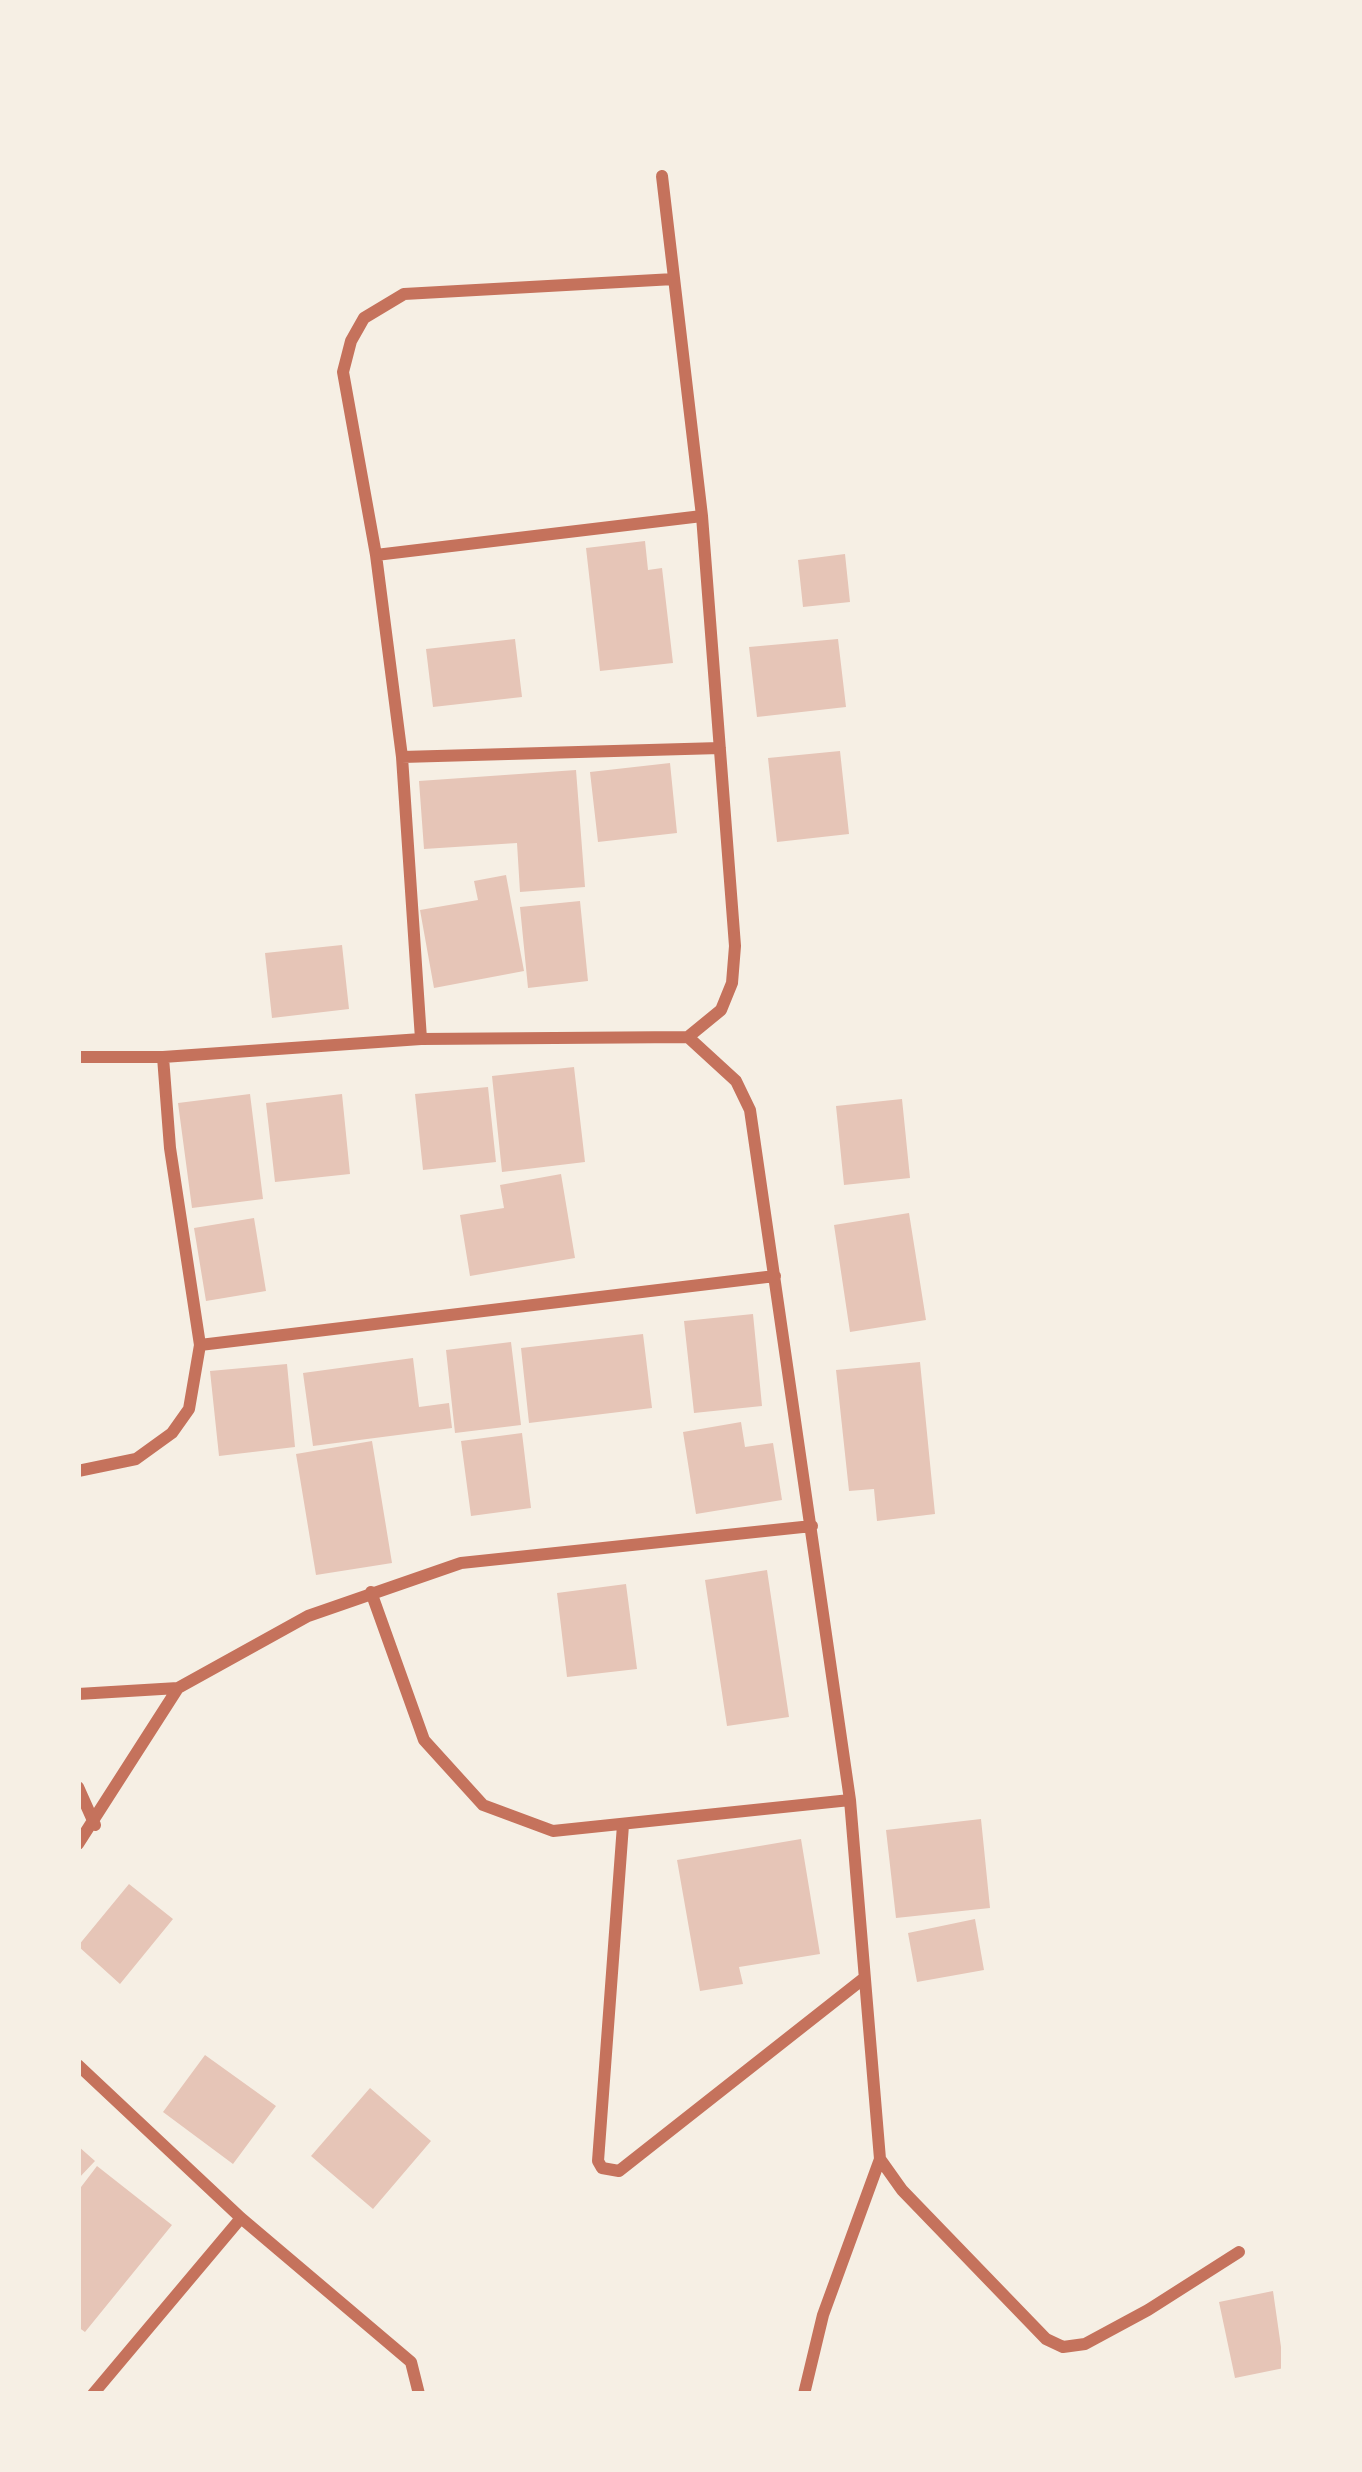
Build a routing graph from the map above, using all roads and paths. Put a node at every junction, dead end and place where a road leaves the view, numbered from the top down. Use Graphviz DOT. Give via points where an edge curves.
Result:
graph roads {
  1 [pos="662,176"];
  2 [pos="674,279"];
  3 [pos="701,517"];
  4 [pos="376,555"];
  5 [pos="720,748"];
  6 [pos="402,757"];
  7 [pos="688,1037"];
  8 [pos="421,1039"];
  9 [pos="78,1057"];
  10 [pos="163,1057"];
  11 [pos="775,1276"];
  12 [pos="200,1345"];
  13 [pos="78,1471"];
  14 [pos="812,1526"];
  15 [pos="371,1592"];
  16 [pos="178,1688"];
  17 [pos="78,1694"];
  18 [pos="78,1787"];
  19 [pos="850,1800"];
  20 [pos="94,1825"];
  21 [pos="623,1825"];
  22 [pos="78,1844"];
  23 [pos="863,1979"];
  24 [pos="78,2065"];
  25 [pos="880,2159"];
  26 [pos="241,2218"];
  27 [pos="1239,2252"];
  28 [pos="93,2394"];
  29 [pos="419,2394"];
  30 [pos="804,2394"];
  1 -- 2 [label="street"];
  2 -- 3 [label="street"];
  2 -- 4 [label="street" via="404,294 364,318 343,372"];
  3 -- 4 [label="street"];
  3 -- 5 [label="street"];
  4 -- 6 [label="street"];
  5 -- 6 [label="street"];
  5 -- 7 [label="street" via="732,983 722,1010"];
  6 -- 8 [label="street"];
  7 -- 8 [label="street"];
  7 -- 11 [label="street" via="736,1082 750,1110"];
  8 -- 10 [label="street"];
  9 -- 10 [label="street"];
  10 -- 12 [label="street"];
  11 -- 12 [label="street"];
  11 -- 14 [label="street"];
  12 -- 13 [label="street" via="189,1409 172,1433 136,1459"];
  14 -- 15 [label="street" via="460,1562"];
  14 -- 19 [label="street"];
  15 -- 16 [label="street" via="308,1616"];
  15 -- 21 [label="street" via="424,1740 483,1805 553,1831"];
  16 -- 17 [label="street"];
  16 -- 20 [label="street"];
  18 -- 20 [label="street"];
  19 -- 21 [label="street"];
  19 -- 23 [label="street"];
  20 -- 22 [label="street"];
  21 -- 23 [label="street" via="602,2168 619,2171"];
  23 -- 25 [label="street"];
  24 -- 26 [label="street"];
  25 -- 27 [label="street" via="1063,2347 1127,2322"];
  25 -- 30 [label="street" via="823,2315"];
  26 -- 28 [label="street"];
  26 -- 29 [label="street" via="411,2362"];
}
